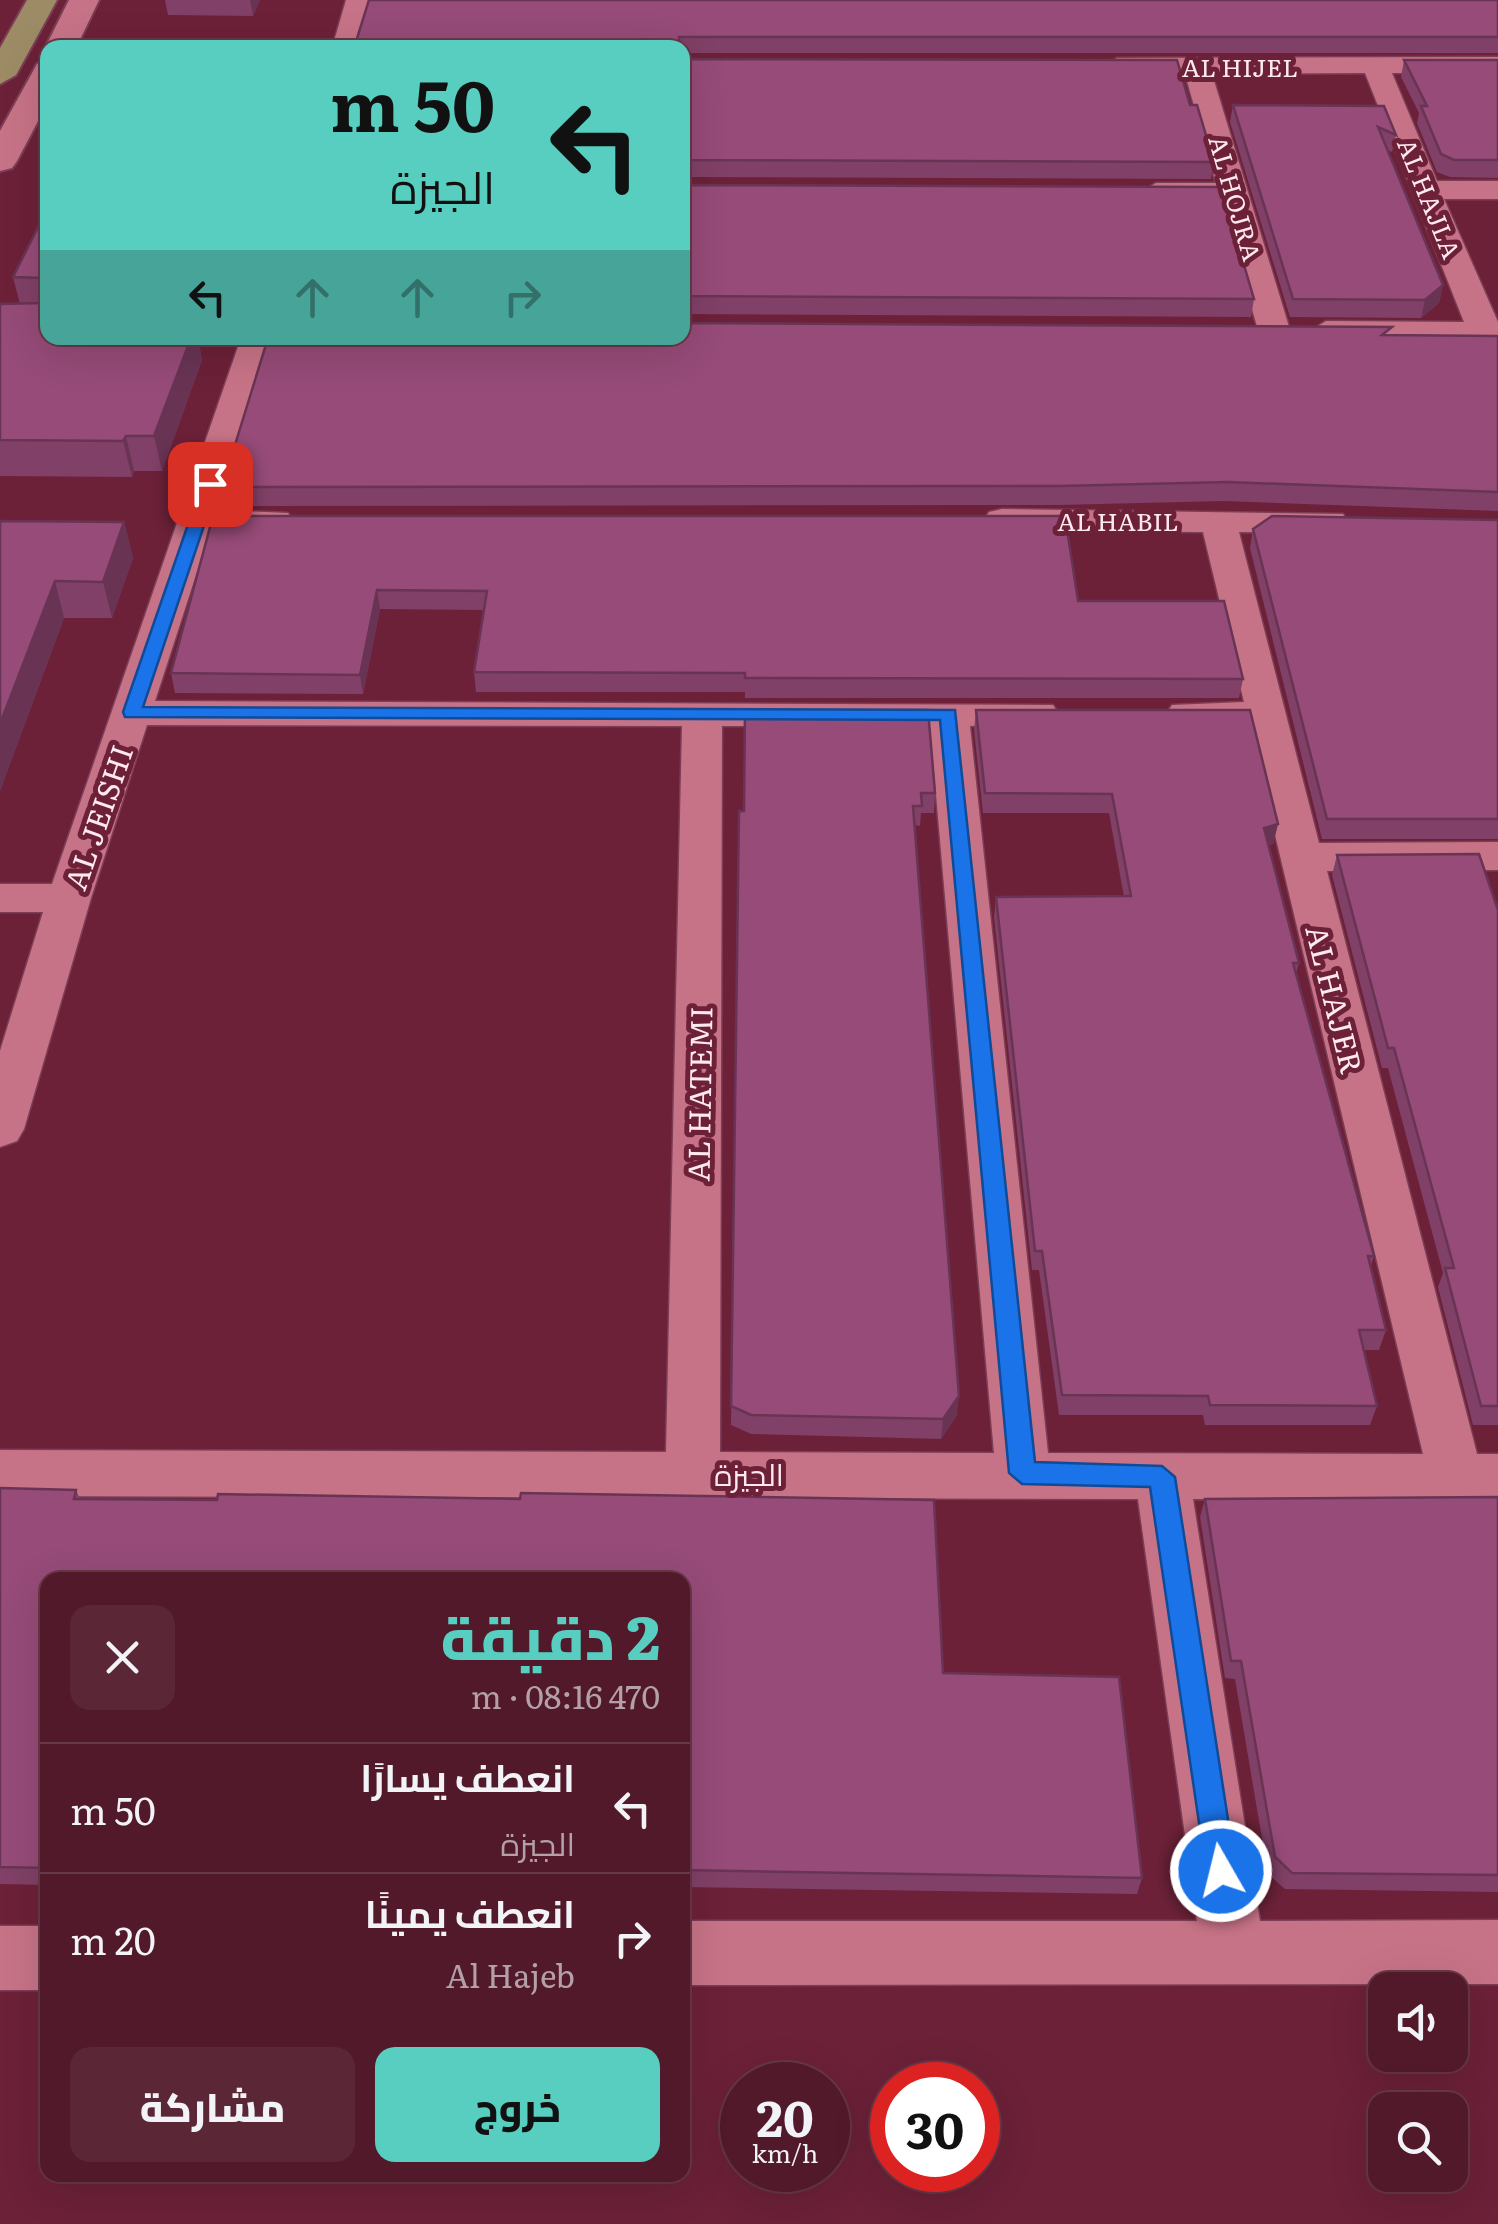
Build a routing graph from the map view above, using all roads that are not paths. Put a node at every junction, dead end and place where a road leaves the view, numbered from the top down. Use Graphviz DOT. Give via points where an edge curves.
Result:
graph roads {
  1 [pos="42,0"];
  2 [pos="84,0"];
  3 [pos="359,0"];
  4 [pos="64,40"];
  5 [pos="347,40"];
  6 [pos="1375,65"];
  7 [pos="1498,65"];
  8 [pos="1097,66"];
  9 [pos="1196,66"];
  10 [pos="0,75"];
  11 [pos="40,86"];
  12 [pos="0,161"];
  13 [pos="1426,190"];
  14 [pos="1498,190"];
  15 [pos="1136,192"];
  16 [pos="1234,192"];
  17 [pos="1235,330"];
  18 [pos="1274,330"];
  19 [pos="1491,332"];
  20 [pos="255,345"];
  21 [pos="316,520"];
  22 [pos="963,520"];
  23 [pos="1218,520"];
  24 [pos="198,521"];
  25 [pos="1358,522"];
  26 [pos="132,712"];
  27 [pos="702,714"];
  28 [pos="949,714"];
  29 [pos="1068,714"];
  30 [pos="1147,714"];
  31 [pos="1266,714"];
  32 [pos="1498,856"];
  33 [pos="1300,857"];
  34 [pos="0,898"];
  35 [pos="70,898"];
  36 [pos="0,1129"];
  37 [pos="0,1473"];
  38 [pos="1022,1473"];
  39 [pos="693,1474"];
  40 [pos="1162,1477"];
  41 [pos="1477,1477"];
  42 [pos="1233,1950"];
  43 [pos="1498,1952"];
  44 [pos="690,1954"];
  45 [pos="0,1958"];
  46 [pos="40,1958"];
  1 -- 10 [label="main road"];
  2 -- 4 [label="street"];
  3 -- 5 [label="street"];
  6 -- 7 [label="street, AL HIJEL"];
  6 -- 9 [label="street, AL HIJEL"];
  6 -- 13 [label="street, AL HAJLA"];
  8 -- 9 [label="street, AL HIJEL"];
  9 -- 16 [label="street, AL HOJRA"];
  11 -- 12 [label="street"];
  13 -- 14 [label="street"];
  13 -- 19 [label="street, AL HAJLA"];
  15 -- 16 [label="street"];
  16 -- 18 [label="street, AL HOJRA"];
  17 -- 18 [label="street"];
  18 -- 19 [label="street"];
  20 -- 24 [label="street, AL JEISHI"];
  21 -- 24 [label="street"];
  22 -- 23 [label="street, AL HABIL"];
  23 -- 25 [label="street, AL HABIL"];
  23 -- 31 [label="street, AL HAJER"];
  24 -- 26 [label="street, AL JEISHI"];
  26 -- 27 [label="street"];
  26 -- 35 [label="street, AL JEISHI"];
  27 -- 28 [label="street"];
  27 -- 39 [label="street, AL HATEMI"];
  28 -- 29 [label="street"];
  28 -- 38 [label="street"];
  30 -- 31 [label="street"];
  31 -- 33 [label="street, AL HAJER"];
  32 -- 33 [label="street"];
  33 -- 41 [label="street, AL HAJER"];
  34 -- 35 [label="street"];
  35 -- 36 [label="street, AL JEISHI"];
  37 -- 39 [label="street, الجيزة"];
  38 -- 39 [label="street, الجيزة"];
  38 -- 40 [label="street, الجيزة"];
  40 -- 41 [label="street, الجيزة"];
  40 -- 42 [label="street"];
  42 -- 43 [label="street"];
  42 -- 44 [label="street"];
  45 -- 46 [label="street"];
}
